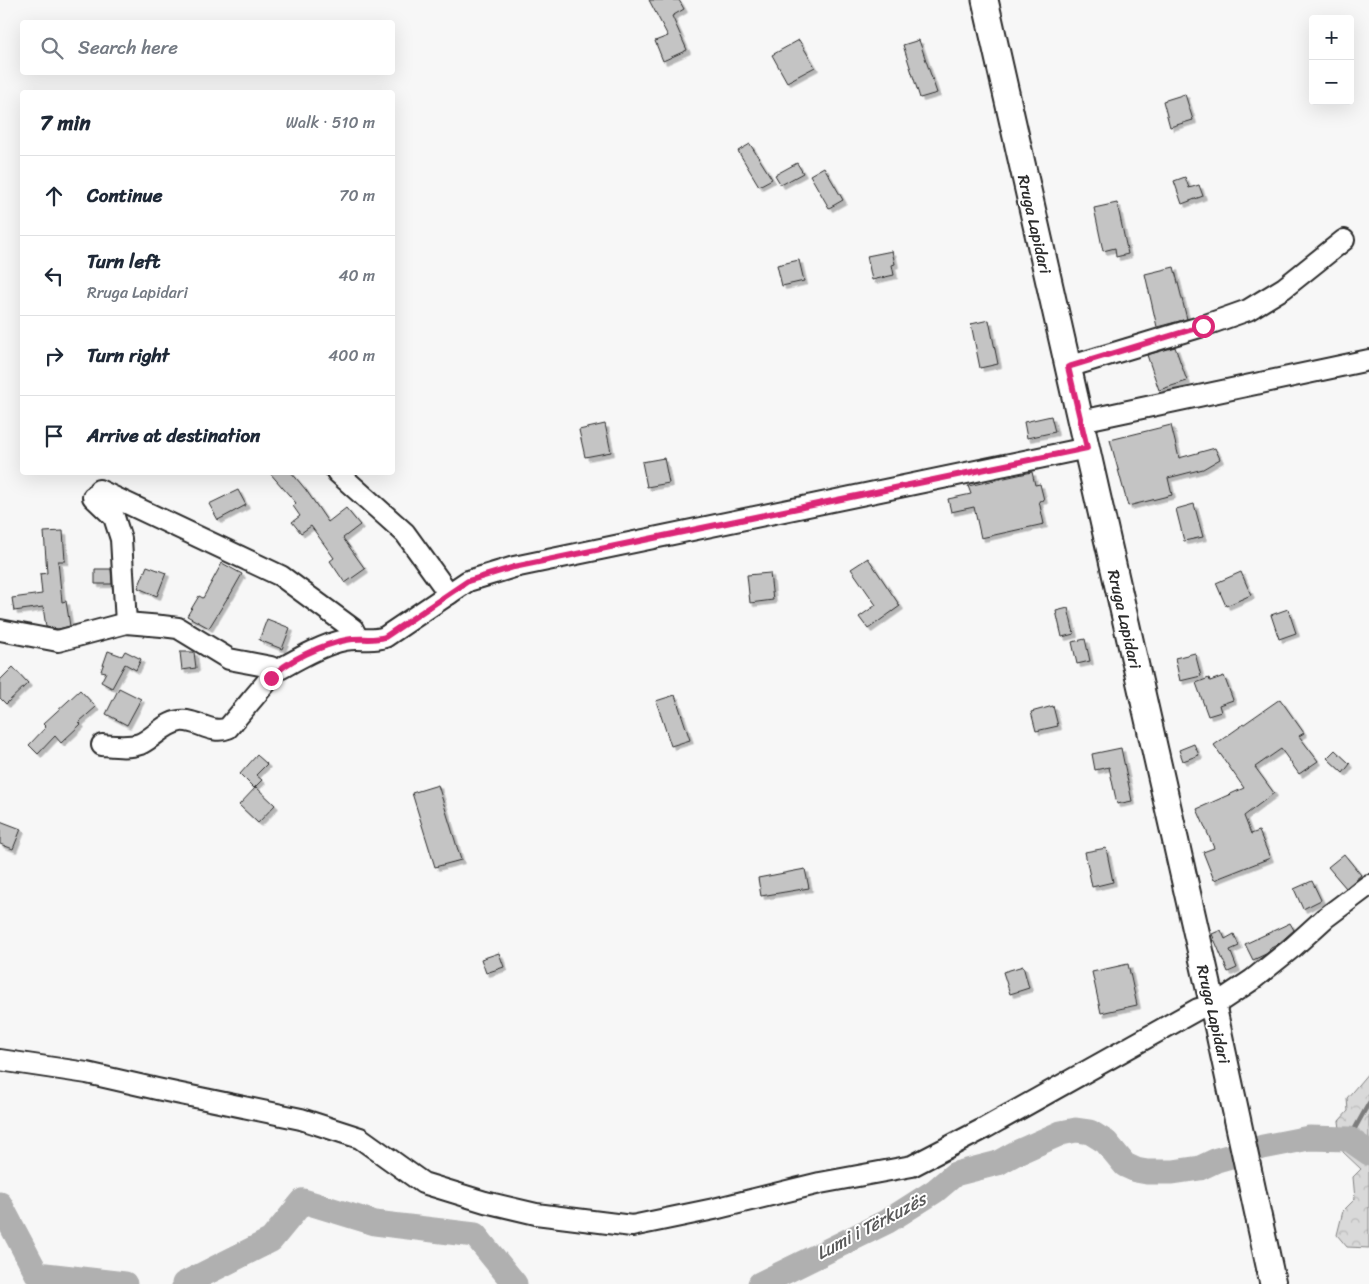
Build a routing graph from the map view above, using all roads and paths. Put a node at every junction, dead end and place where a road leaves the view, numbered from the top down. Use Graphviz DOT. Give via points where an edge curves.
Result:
graph roads {
  1 [pos="985,0"];
  2 [pos="1344,240"];
  3 [pos="1369,360"];
  4 [pos="1068,367"];
  5 [pos="1080,421"];
  6 [pos="1087,448"];
  7 [pos="340,475"];
  8 [pos="448,594"];
  9 [pos="126,623"];
  10 [pos="0,630"];
  11 [pos="358,639"];
  12 [pos="276,671"];
  13 [pos="102,746"];
  14 [pos="1369,885"];
  15 [pos="1213,1006"];
  16 [pos="0,1060"];
  17 [pos="1273,1284"];
  1 -- 4 [label="main road, Rruga Lapidari"];
  2 -- 4 [label="street" via="1284,288 1248,310"];
  3 -- 5 [label="street"];
  4 -- 5 [label="main road, Rruga Lapidari"];
  5 -- 6 [label="main road, Rruga Lapidari"];
  6 -- 8 [label="street" via="514,567 468,581"];
  6 -- 15 [label="main road, Rruga Lapidari"];
  7 -- 8 [label="street" via="405,533"];
  8 -- 11 [label="street" via="385,637"];
  9 -- 10 [label="street" via="58,641"];
  9 -- 11 [label="street" via="121,539 114,517 96,494 281,576 353,629"];
  9 -- 12 [label="street" via="178,628 229,659 271,667"];
  11 -- 12 [label="street" via="333,644"];
  12 -- 13 [label="street" via="222,731 181,721 172,723 141,744"];
  14 -- 15 [label="street" via="1252,980"];
  15 -- 16 [label="street" via="1198,1010 912,1166 820,1183 632,1226 536,1214 423,1183 360,1138 301,1119 87,1072"];
  15 -- 17 [label="main road, Rruga Lapidari"];
}
